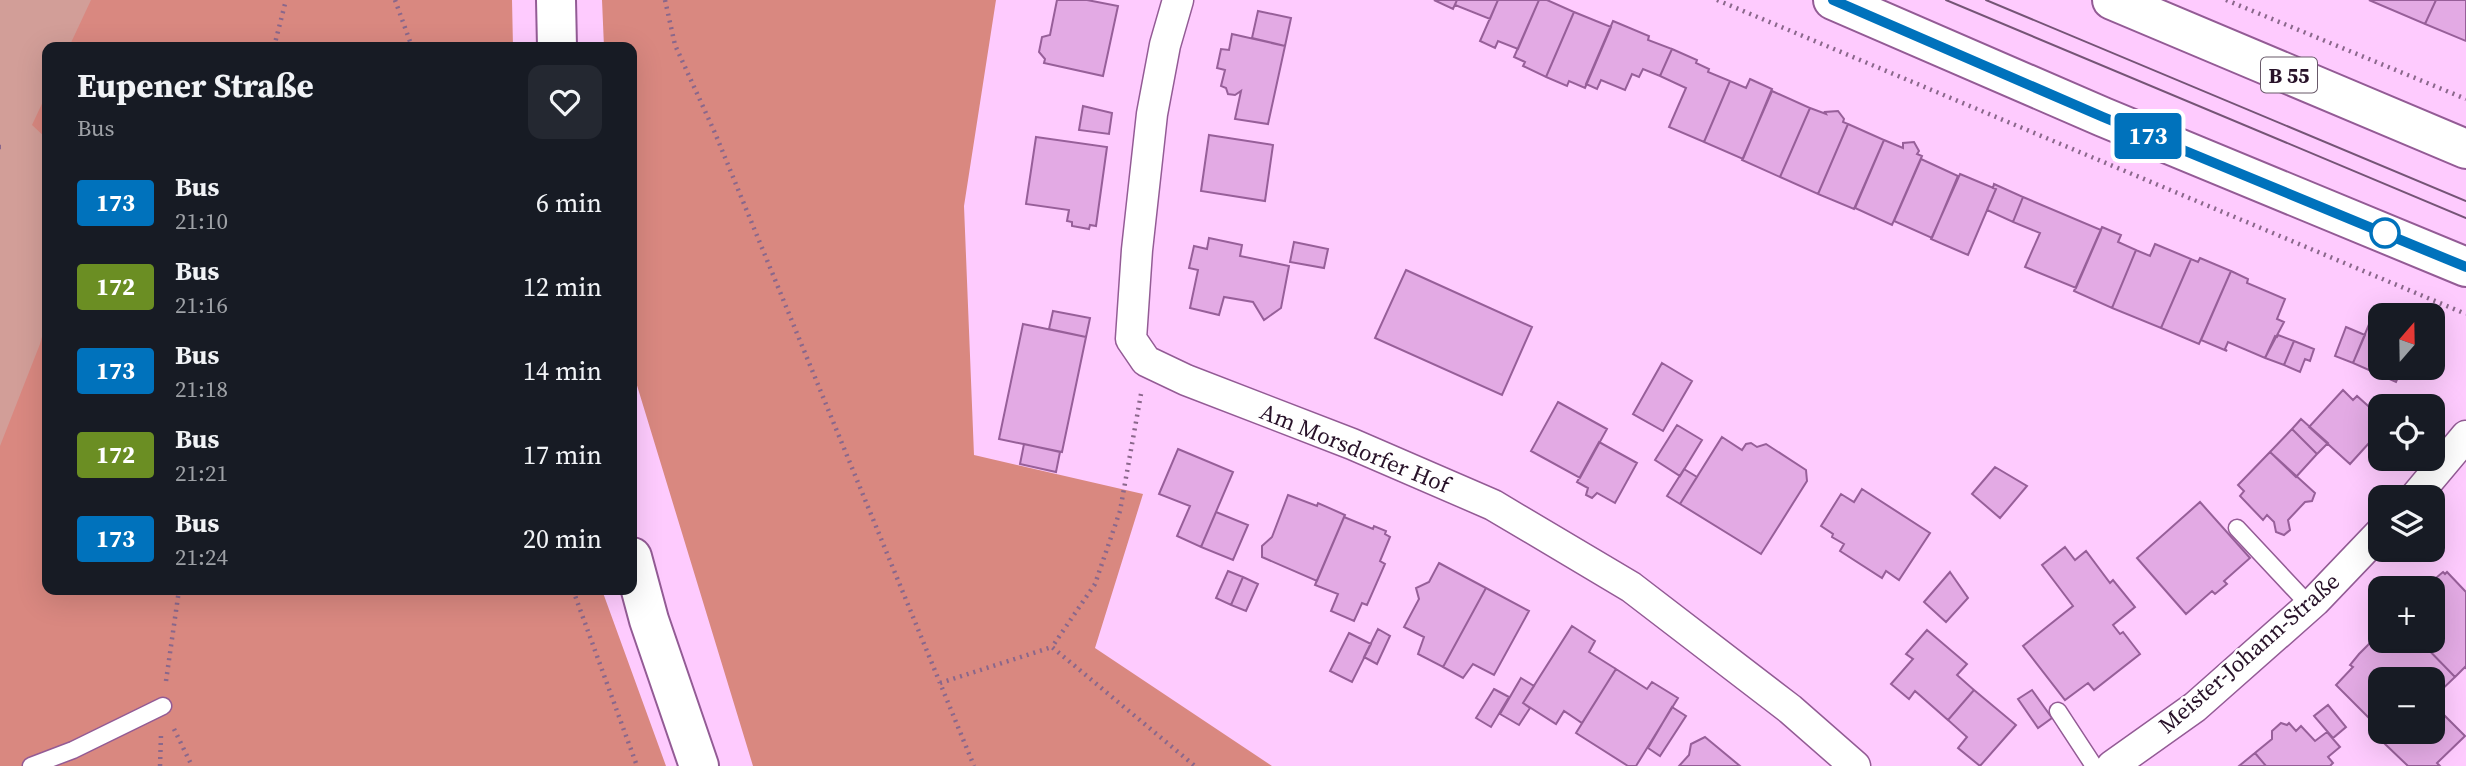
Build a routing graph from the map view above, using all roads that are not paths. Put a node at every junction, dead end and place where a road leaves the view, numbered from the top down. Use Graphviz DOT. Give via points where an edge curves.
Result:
graph roads {
  1 [pos="556,0"];
  2 [pos="1178,0"];
  3 [pos="1833,0"];
  4 [pos="2112,0"];
  5 [pos="557,42"];
  6 [pos="2466,149"];
  7 [pos="2466,267"];
  8 [pos="2466,436"];
  9 [pos="2425,485"];
  10 [pos="2237,528"];
  11 [pos="2368,546"];
  12 [pos="637,576"];
  13 [pos="2310,606"];
  14 [pos="163,706"];
  15 [pos="2058,712"];
  16 [pos="31,766"];
  17 [pos="699,766"];
  18 [pos="1855,766"];
  19 [pos="2094,766"];
  20 [pos="2112,766"];
  1 -- 5 [label="main road"];
  2 -- 18 [label="street, Am Morsdorfer Hof" via="1152,114 1137,250 1132,340 1146,361 1493,505 1631,587 1790,709"];
  3 -- 7 [label="main road"];
  4 -- 6 [label="main road, B 55"];
  8 -- 9 [label="street"];
  10 -- 13 [label="lane"];
  11 -- 13 [label="street, Meister-Johann-Straße"];
  12 -- 17 [label="main road"];
  13 -- 20 [label="street, Meister-Johann-Straße" via="2195,707"];
  14 -- 16 [label="lane"];
  15 -- 19 [label="lane"];
}
